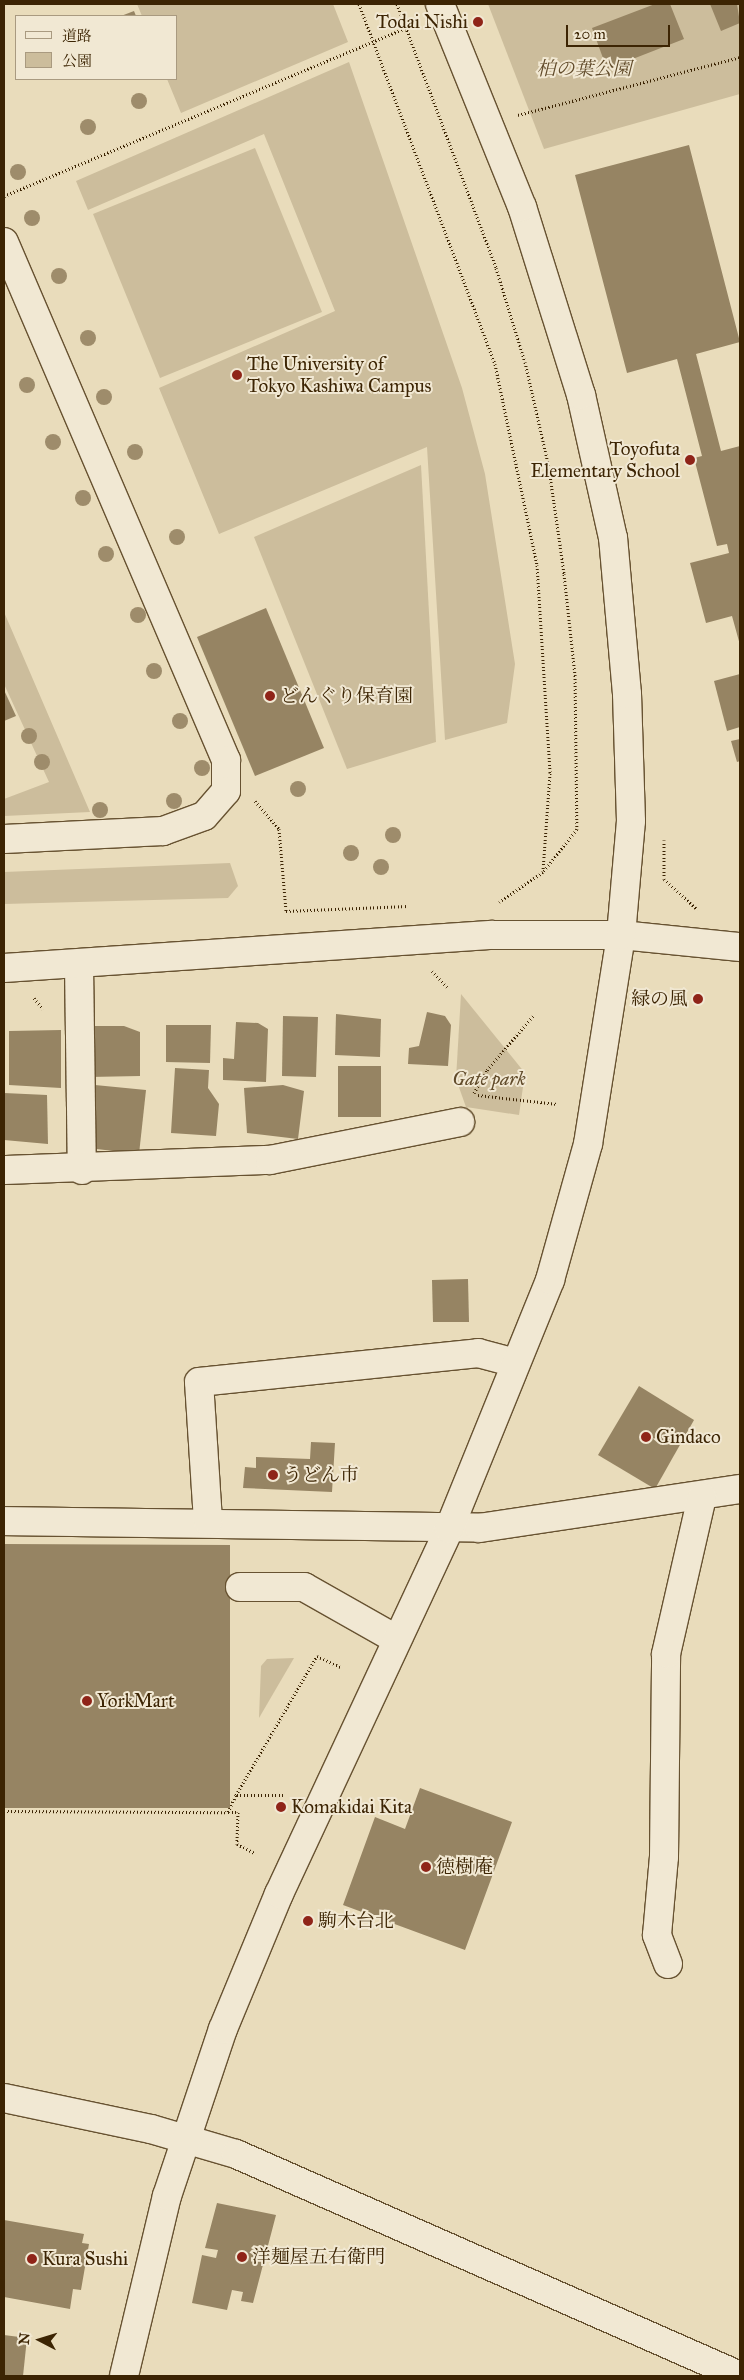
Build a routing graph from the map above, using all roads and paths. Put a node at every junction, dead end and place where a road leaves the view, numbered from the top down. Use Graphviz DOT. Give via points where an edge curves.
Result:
graph roads {
  1 [pos="360,4"];
  2 [pos="397,4"];
  3 [pos="440,4"];
  4 [pos="406,28"];
  5 [pos="374,40"];
  6 [pos="740,57"];
  7 [pos="515,116"];
  8 [pos="4,196"];
  9 [pos="4,242"];
  10 [pos="226,791"];
  11 [pos="4,840"];
  12 [pos="543,872"];
  13 [pos="489,903"];
  14 [pos="412,906"];
  15 [pos="621,935"];
  16 [pos="740,947"];
  17 [pos="79,965"];
  18 [pos="4,968"];
  19 [pos="533,1016"];
  20 [pos="474,1095"];
  21 [pos="557,1104"];
  22 [pos="460,1122"];
  23 [pos="4,1170"];
  24 [pos="82,1170"];
  25 [pos="516,1363"];
  26 [pos="740,1489"];
  27 [pos="702,1497"];
  28 [pos="4,1521"];
  29 [pos="208,1521"];
  30 [pos="449,1529"];
  31 [pos="240,1587"];
  32 [pos="396,1639"];
  33 [pos="341,1667"];
  34 [pos="236,1795"];
  35 [pos="283,1795"];
  36 [pos="4,1811"];
  37 [pos="228,1812"];
  38 [pos="256,1853"];
  39 [pos="668,1964"];
  40 [pos="4,2098"];
  41 [pos="184,2137"];
  42 [pos="124,2376"];
  43 [pos="740,2376"];
  1 -- 5 [label="path"];
  2 -- 4 [label="path"];
  3 -- 15 [label="street" via="522,207 581,395 613,538 627,694 631,821"];
  4 -- 5 [label="path"];
  4 -- 12 [label="path" via="496,268 525,362 549,468 575,675 580,780 577,829"];
  5 -- 8 [label="path"];
  5 -- 12 [label="path" via="495,364 537,565 550,774"];
  6 -- 7 [label="path"];
  9 -- 10 [label="street" via="226,760"];
  10 -- 11 [label="street" via="204,816 163,831"];
  10 -- 14 [label="path" via="253,799 279,829 286,911"];
  12 -- 13 [label="path" via="498,903"];
  15 -- 16 [label="street"];
  15 -- 17 [label="street" via="493,935"];
  15 -- 25 [label="street" via="588,1144 550,1280"];
  17 -- 18 [label="street"];
  17 -- 24 [label="street"];
  19 -- 20 [label="path" via="487,1070"];
  20 -- 21 [label="path"];
  20 -- 22 [label="path"];
  22 -- 24 [label="street" via="270,1160"];
  23 -- 24 [label="street"];
  25 -- 29 [label="street" via="478,1353 199,1382"];
  25 -- 30 [label="street"];
  26 -- 27 [label="street"];
  27 -- 30 [label="street" via="500,1527"];
  27 -- 39 [label="street" via="666,1654 664,1857 657,1935"];
  28 -- 29 [label="street"];
  29 -- 30 [label="street"];
  30 -- 32 [label="street"];
  31 -- 32 [label="street" via="304,1586"];
  32 -- 41 [label="street" via="252,1958"];
  33 -- 34 [label="path" via="318,1656"];
  34 -- 35 [label="path"];
  34 -- 37 [label="path"];
  36 -- 37 [label="path"];
  37 -- 38 [label="path" via="238,1812 236,1844"];
  40 -- 41 [label="street"];
  41 -- 42 [label="street"];
  41 -- 43 [label="street" via="282,2173"];
}
